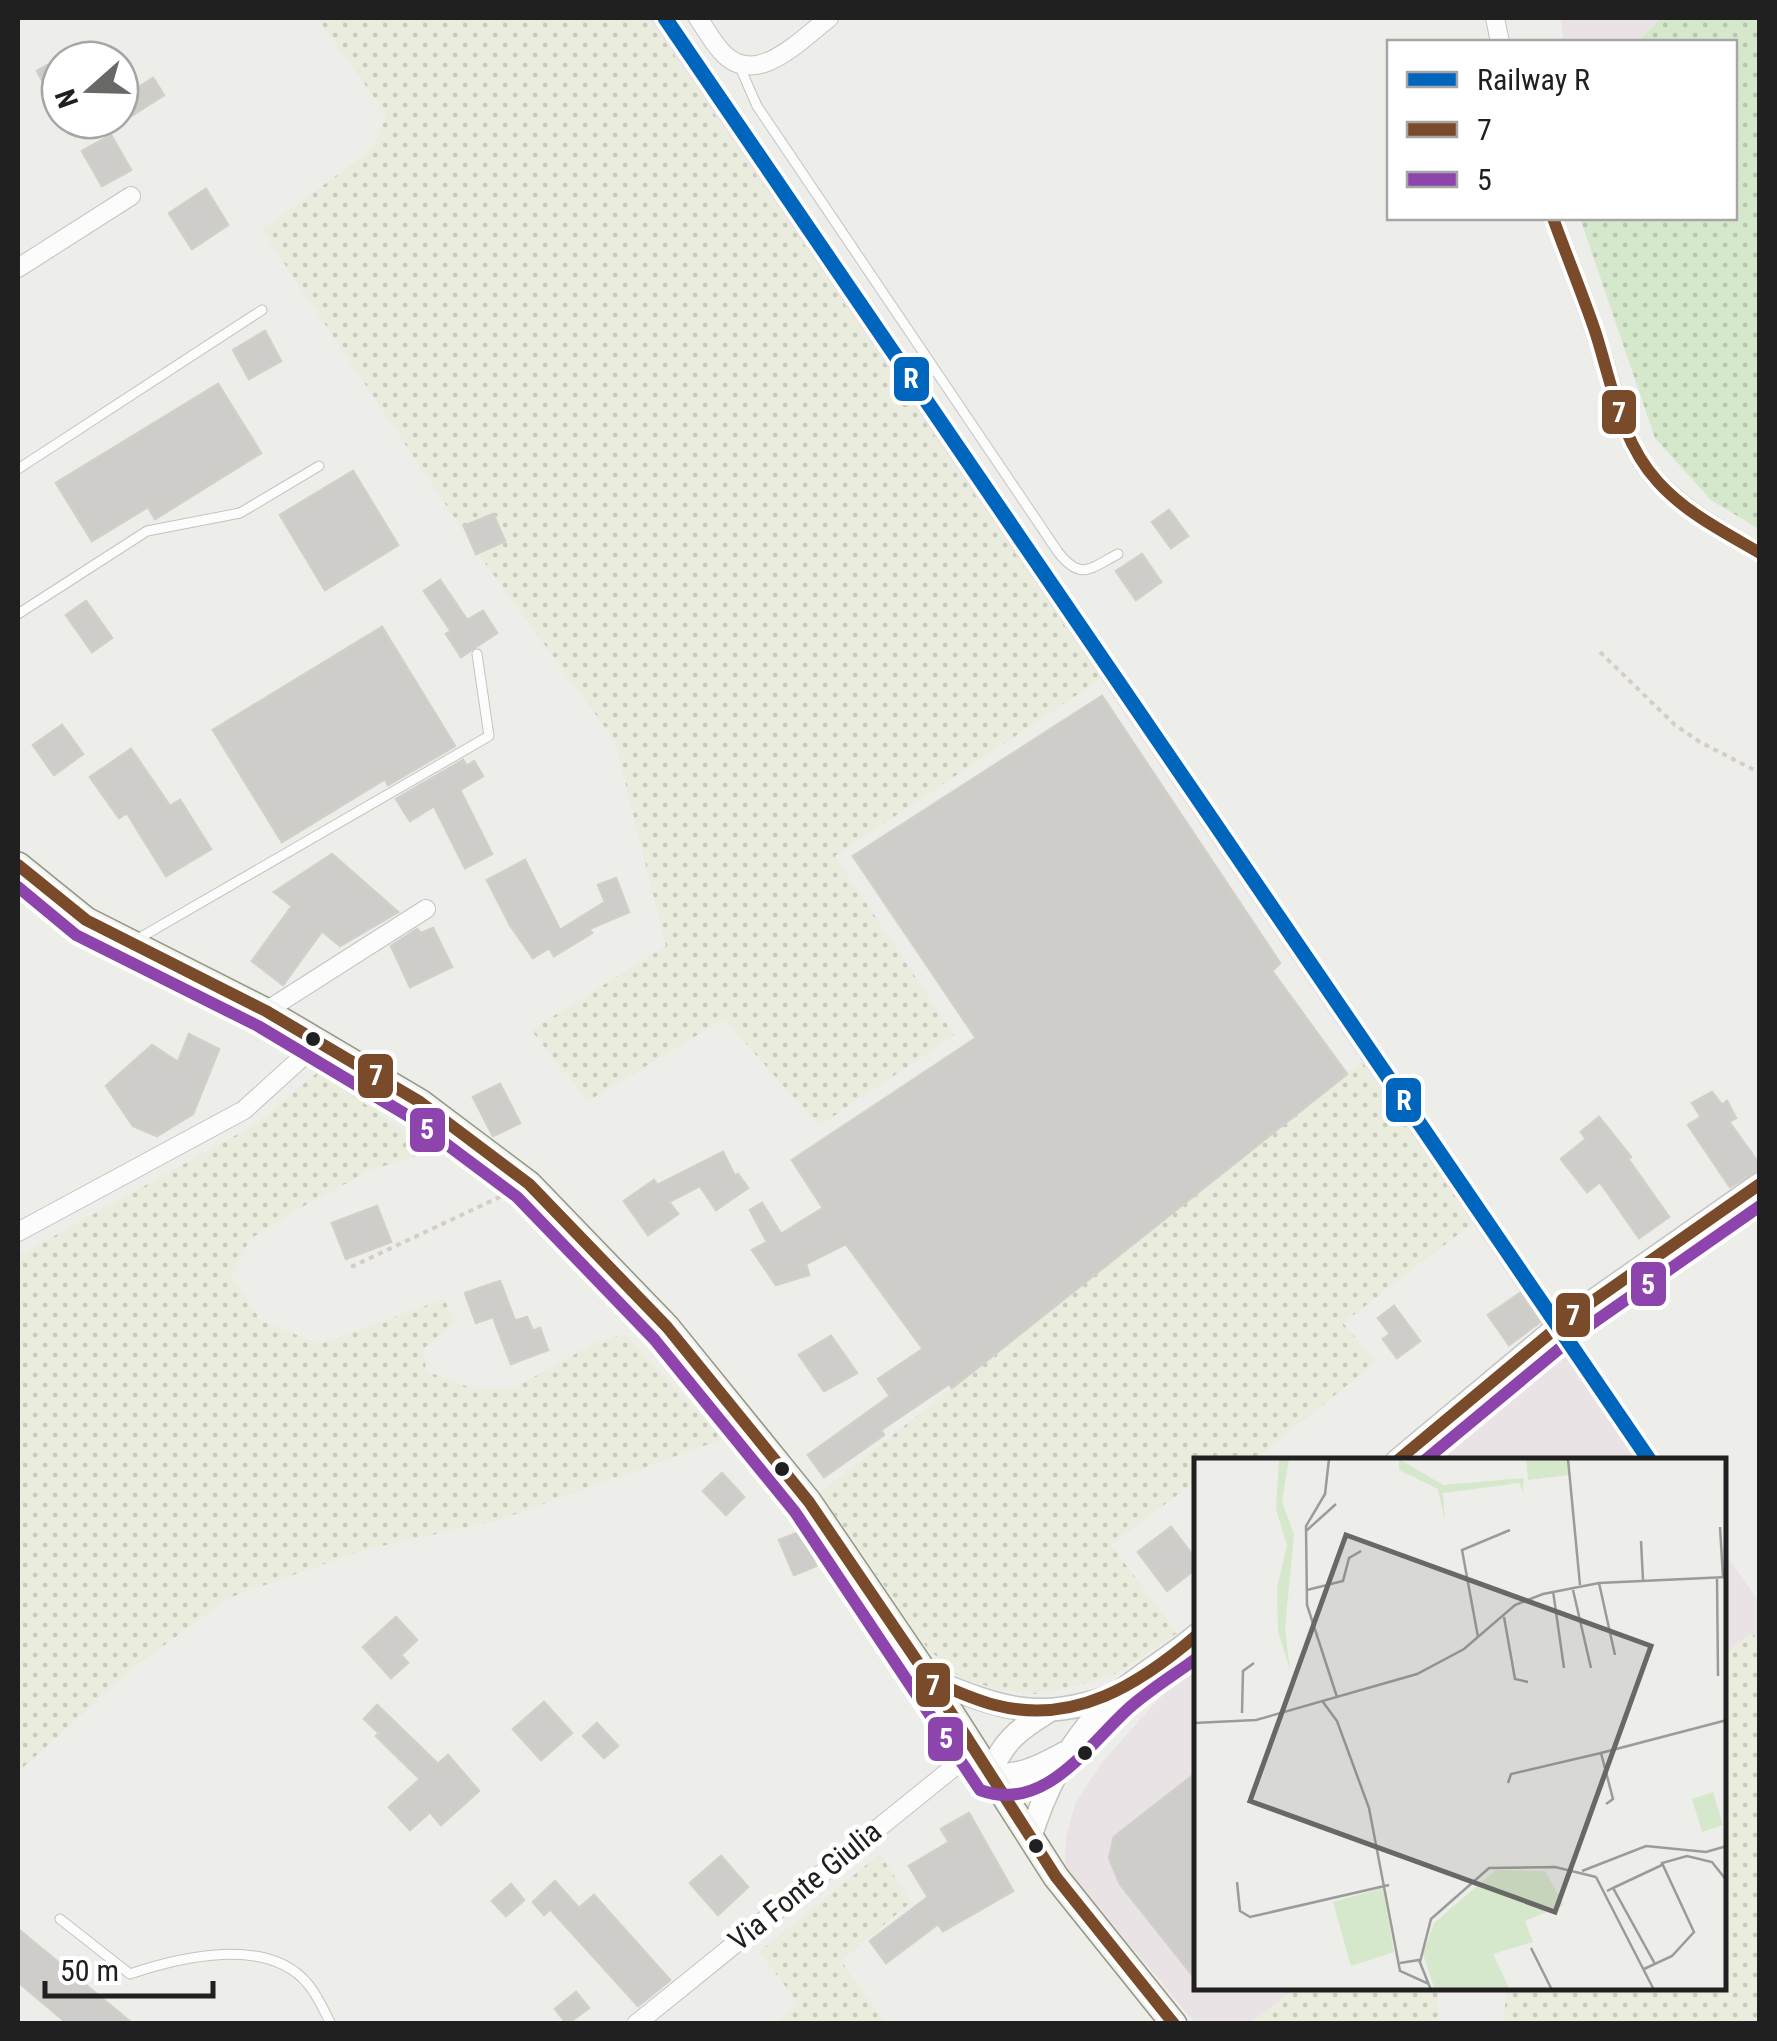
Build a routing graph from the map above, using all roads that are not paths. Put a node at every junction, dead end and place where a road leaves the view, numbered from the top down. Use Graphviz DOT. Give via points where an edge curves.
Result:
graph roads {
  1 [pos="698,18"];
  2 [pos="829,18"];
  3 [pos="739,65"];
  4 [pos="132,196"];
  5 [pos="1554,220"];
  6 [pos="18,268"];
  7 [pos="262,310"];
  8 [pos="319,466"];
  9 [pos="18,469"];
  10 [pos="1760,553"];
  11 [pos="1118,554"];
  12 [pos="18,614"];
  13 [pos="477,654"];
  14 [pos="18,865"];
  15 [pos="426,908"];
  16 [pos="130,944"];
  17 [pos="266,1011"];
  18 [pos="320,1041"];
  19 [pos="1760,1184"];
  20 [pos="18,1232"];
  21 [pos="1402,1458"];
  22 [pos="1194,1637"];
  23 [pos="930,1680"];
  24 [pos="1117,1694"];
  25 [pos="1047,1712"];
  26 [pos="975,1750"];
  27 [pos="1065,1754"];
  28 [pos="990,1775"];
  29 [pos="1030,1838"];
  30 [pos="60,1919"];
  31 [pos="331,2024"];
  32 [pos="636,2024"];
  33 [pos="1174,2024"];
  1 -- 3 [label="street"];
  2 -- 3 [label="street" via="779,56"];
  3 -- 11 [label="lane" via="756,106 1064,560 1083,572"];
  4 -- 6 [label="street"];
  5 -- 10 [label="street" via="1638,455 1685,506"];
  7 -- 9 [label="lane"];
  8 -- 12 [label="lane" via="240,513 147,531"];
  13 -- 16 [label="lane" via="489,736"];
  14 -- 16 [label="main road" via="86,920"];
  15 -- 17 [label="street"];
  16 -- 17 [label="main road"];
  17 -- 18 [label="main road"];
  18 -- 20 [label="street" via="244,1110"];
  18 -- 23 [label="main road" via="420,1102 529,1184 667,1327 809,1502"];
  19 -- 21 [label="street" via="1566,1320"];
  22 -- 24 [label="street"];
  23 -- 25 [label="street" via="1001,1706"];
  23 -- 26 [label="main road"];
  24 -- 25 [label="street"];
  24 -- 27 [label="street"];
  25 -- 28 [label="street" via="1006,1742"];
  26 -- 28 [label="main road"];
  26 -- 32 [label="street, Via Fonte Giulia"];
  27 -- 28 [label="street" via="1028,1772"];
  27 -- 29 [label="street"];
  28 -- 29 [label="main road"];
  29 -- 33 [label="main road"];
  30 -- 31 [label="lane" via="130,1974 173,1959 229,1954 279,1961 307,1982"];
}
